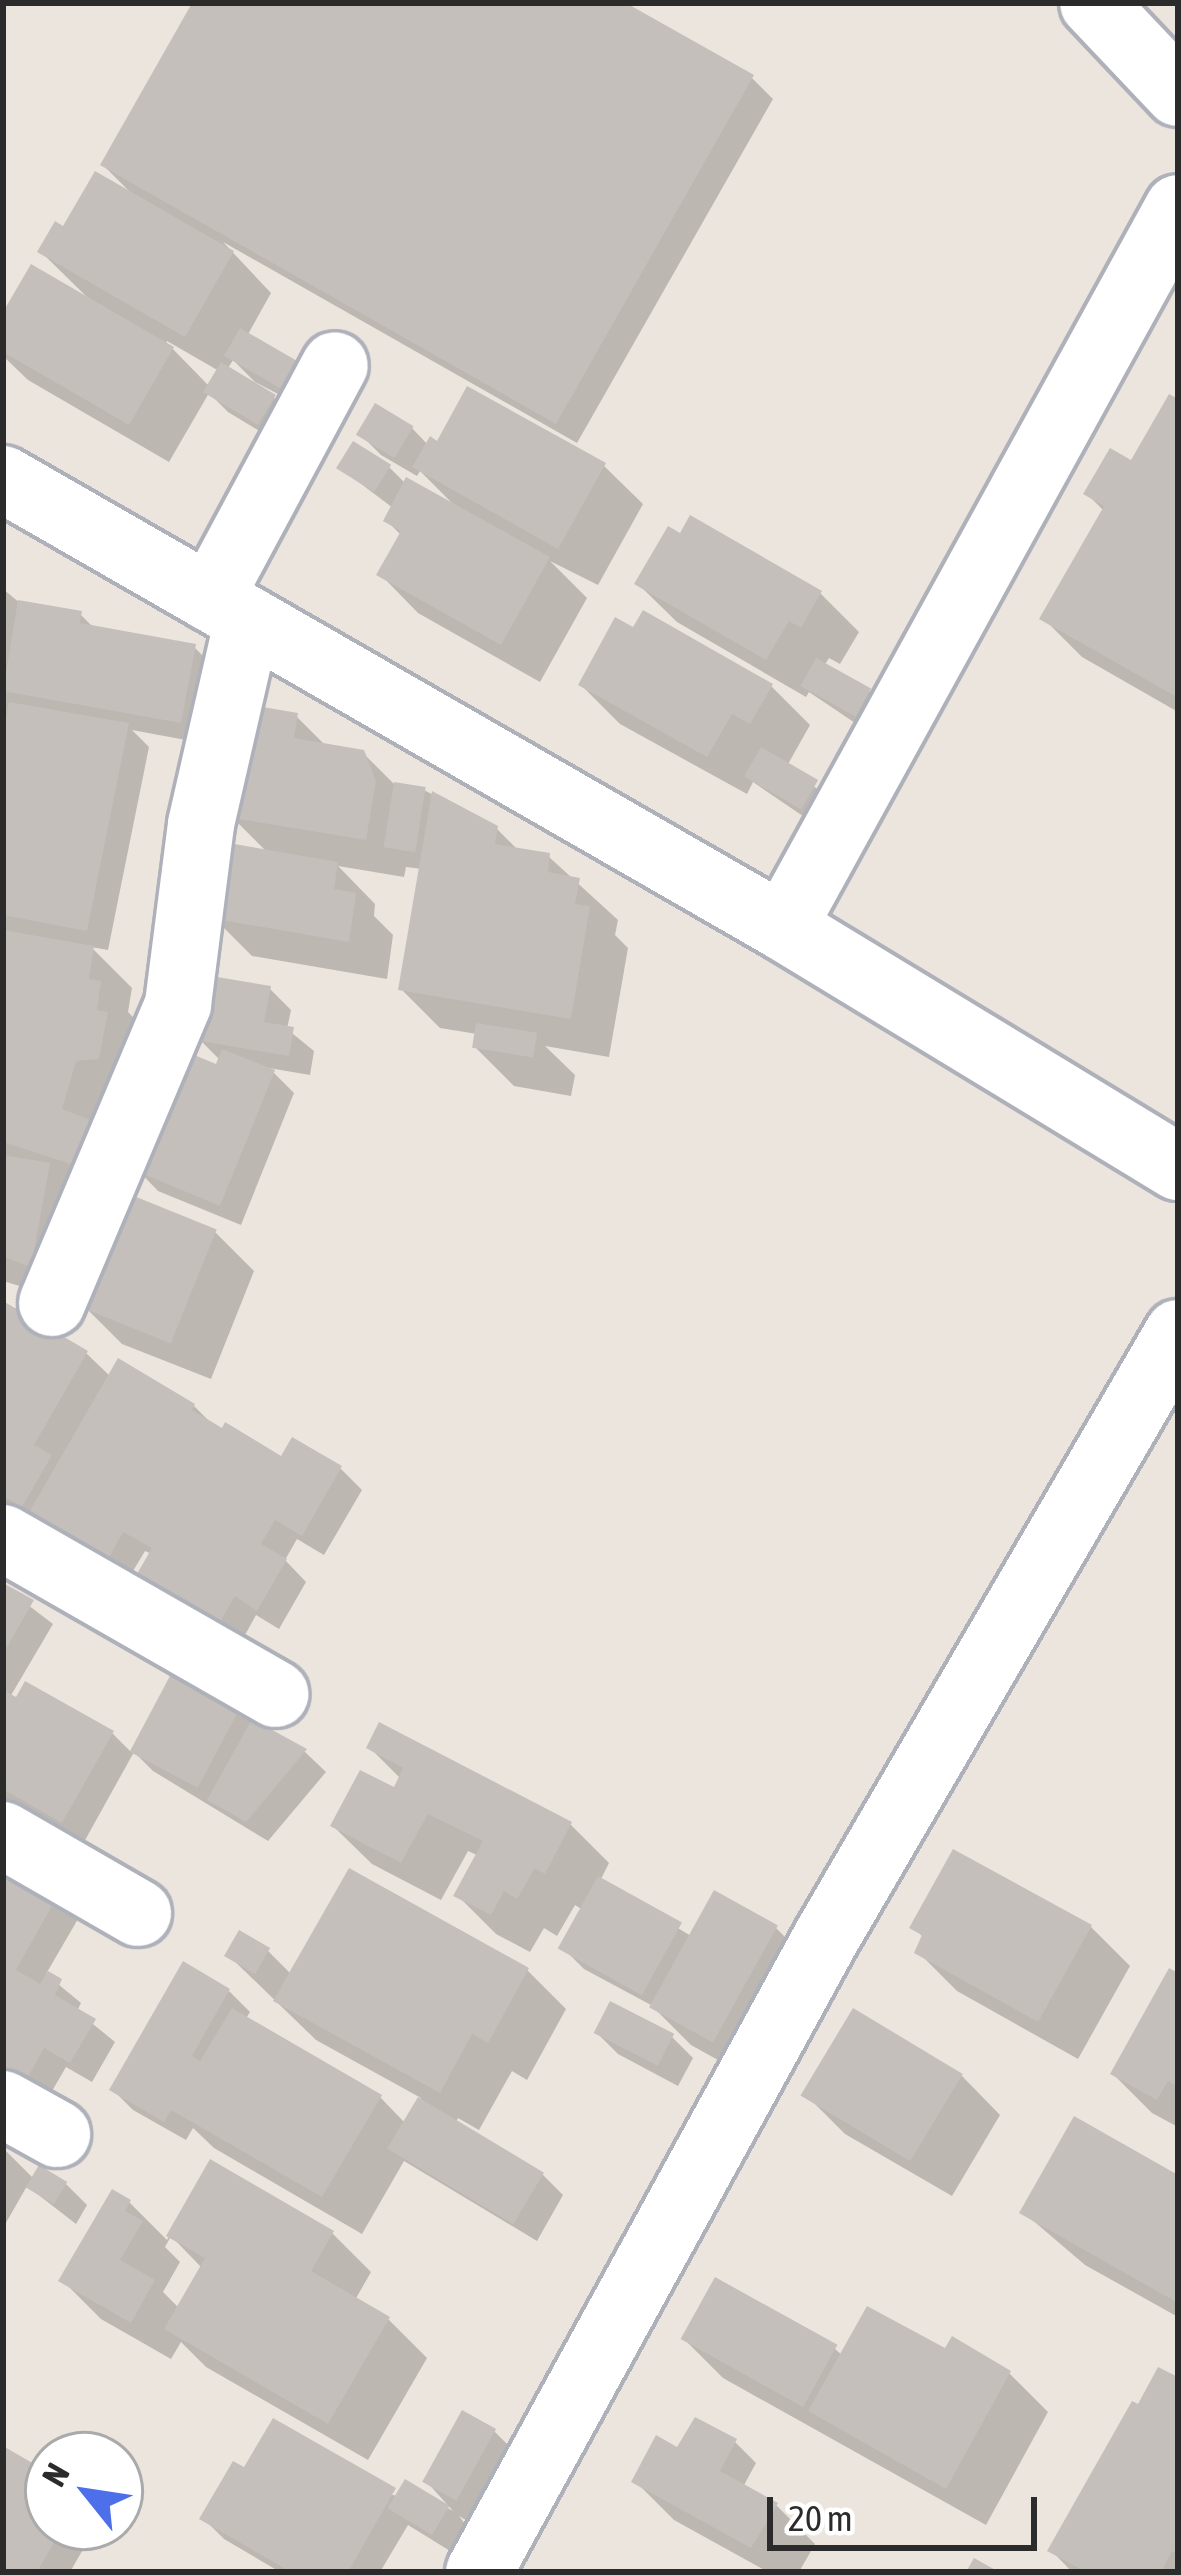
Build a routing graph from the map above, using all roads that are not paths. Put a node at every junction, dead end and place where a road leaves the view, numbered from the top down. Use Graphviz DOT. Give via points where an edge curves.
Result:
graph roads {
  1 [pos="1093,3"];
  2 [pos="1178,93"];
  3 [pos="1178,208"];
  4 [pos="335,364"];
  5 [pos="3,479"];
  6 [pos="229,609"];
  7 [pos="783,927"];
  8 [pos="1178,1167"];
  9 [pos="52,1303"];
  10 [pos="1178,1333"];
  11 [pos="3,1538"];
  12 [pos="275,1694"];
  13 [pos="3,1835"];
  14 [pos="138,1913"];
  15 [pos="479,2572"];
  1 -- 2 [label="street"];
  3 -- 7 [label="street"];
  4 -- 6 [label="street"];
  5 -- 6 [label="street"];
  6 -- 7 [label="street"];
  6 -- 9 [label="street" via="178,1004"];
  7 -- 8 [label="street"];
  10 -- 15 [label="street" via="826,1938"];
  11 -- 12 [label="street"];
  13 -- 14 [label="street"];
}
